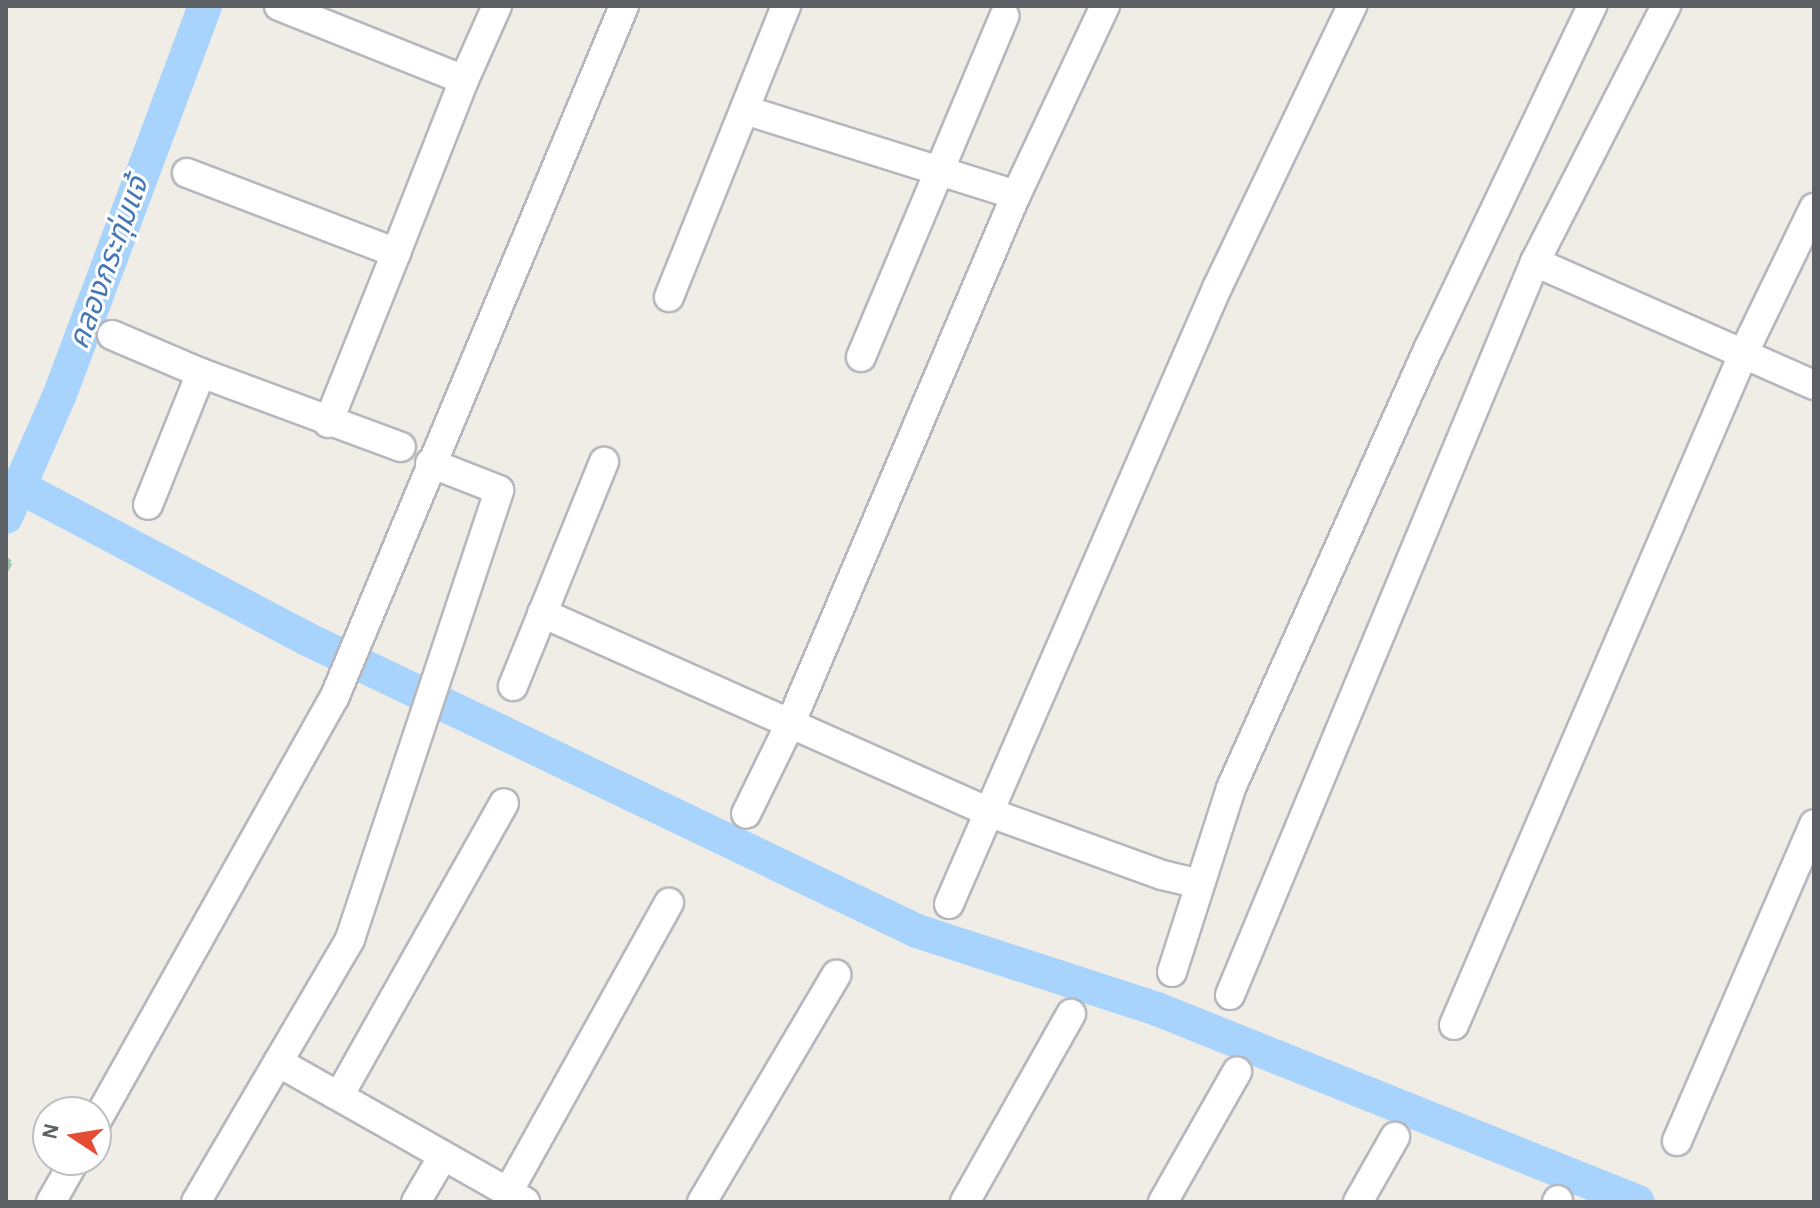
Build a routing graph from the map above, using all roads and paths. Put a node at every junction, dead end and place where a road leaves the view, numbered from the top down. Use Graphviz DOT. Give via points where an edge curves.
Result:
graph roads {
  1 [pos="279,6"];
  2 [pos="497,6"];
  3 [pos="624,6"];
  4 [pos="786,6"];
  5 [pos="1105,6"];
  6 [pos="1352,6"];
  7 [pos="1592,6"];
  8 [pos="1666,6"];
  9 [pos="1004,16"];
  10 [pos="464,80"];
  11 [pos="745,110"];
  12 [pos="939,169"];
  13 [pos="187,173"];
  14 [pos="1016,195"];
  15 [pos="1814,208"];
  16 [pos="396,253"];
  17 [pos="1535,262"];
  18 [pos="669,297"];
  19 [pos="112,335"];
  20 [pos="1745,350"];
  21 [pos="861,357"];
  22 [pos="201,373"];
  23 [pos="1814,385"];
  24 [pos="328,423"];
  25 [pos="401,447"];
  26 [pos="604,462"];
  27 [pos="430,463"];
  28 [pos="148,505"];
  29 [pos="8,561"];
  30 [pos="6,570"];
  31 [pos="542,613"];
  32 [pos="513,686"];
  33 [pos="791,722"];
  34 [pos="504,803"];
  35 [pos="988,812"];
  36 [pos="746,814"];
  37 [pos="1814,824"];
  38 [pos="1197,883"];
  39 [pos="669,903"];
  40 [pos="949,904"];
  41 [pos="1172,972"];
  42 [pos="836,975"];
  43 [pos="1230,995"];
  44 [pos="1071,1014"];
  45 [pos="1454,1025"];
  46 [pos="278,1062"];
  47 [pos="1237,1072"];
  48 [pos="111,1096"];
  49 [pos="339,1096"];
  50 [pos="1395,1137"];
  51 [pos="1677,1141"];
  52 [pos="443,1156"];
  53 [pos="66,1176"];
  54 [pos="516,1197"];
  55 [pos="51,1202"];
  56 [pos="196,1202"];
  57 [pos="416,1202"];
  58 [pos="702,1202"];
  59 [pos="965,1202"];
  60 [pos="1163,1202"];
  61 [pos="1358,1202"];
  1 -- 10 [label="street"];
  2 -- 10 [label="street"];
  3 -- 27 [label="street"];
  4 -- 11 [label="street"];
  5 -- 14 [label="street"];
  6 -- 35 [label="street" via="1217,288"];
  7 -- 38 [label="street" via="1263,716"];
  8 -- 17 [label="street"];
  9 -- 12 [label="street"];
  10 -- 16 [label="street"];
  11 -- 12 [label="street"];
  11 -- 18 [label="street"];
  12 -- 14 [label="street"];
  12 -- 21 [label="street"];
  13 -- 16 [label="street"];
  14 -- 33 [label="street"];
  15 -- 20 [label="street"];
  16 -- 24 [label="street"];
  17 -- 20 [label="street"];
  17 -- 43 [label="street"];
  19 -- 22 [label="street"];
  20 -- 23 [label="street"];
  20 -- 45 [label="street"];
  22 -- 24 [label="street"];
  22 -- 28 [label="street"];
  24 -- 25 [label="street"];
  26 -- 31 [label="street"];
  27 -- 46 [label="street" via="499,490 350,939"];
  27 -- 48 [label="street" via="335,696"];
  29 -- 30 [label="path"];
  31 -- 32 [label="street"];
  31 -- 33 [label="street"];
  33 -- 35 [label="street"];
  33 -- 36 [label="street"];
  34 -- 49 [label="street"];
  35 -- 38 [label="street"];
  35 -- 40 [label="street"];
  37 -- 51 [label="street"];
  38 -- 41 [label="street"];
  39 -- 54 [label="street"];
  42 -- 58 [label="street"];
  44 -- 59 [label="street"];
  46 -- 49 [label="street"];
  46 -- 56 [label="street"];
  47 -- 60 [label="street"];
  49 -- 52 [label="street"];
  50 -- 61 [label="street"];
  52 -- 54 [label="street"];
  52 -- 57 [label="street"];
  53 -- 55 [label="street"];
}
